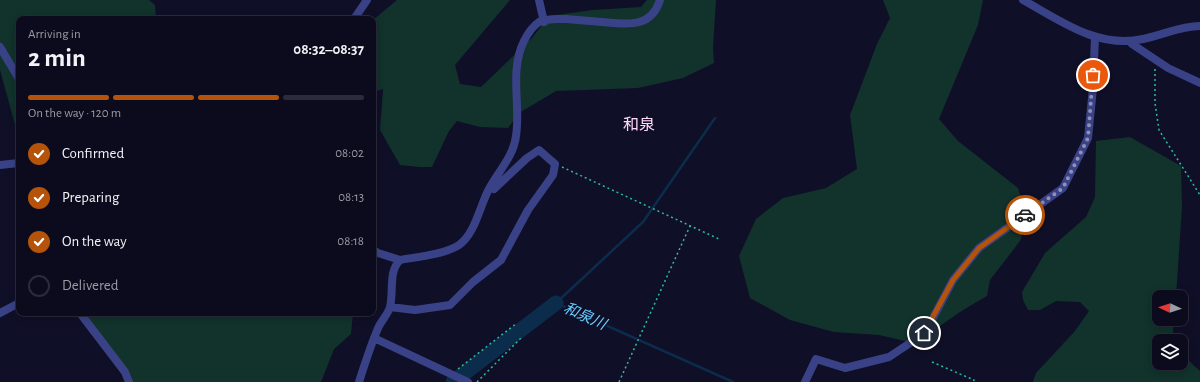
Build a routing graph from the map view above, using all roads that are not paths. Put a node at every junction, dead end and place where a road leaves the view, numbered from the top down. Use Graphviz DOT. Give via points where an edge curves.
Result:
graph roads {
  1 [pos="367,0"];
  2 [pos="539,0"];
  3 [pos="660,0"];
  4 [pos="1023,0"];
  5 [pos="356,16"];
  6 [pos="544,21"];
  7 [pos="1200,26"];
  8 [pos="1095,37"];
  9 [pos="1132,44"];
  10 [pos="0,48"];
  11 [pos="16,74"];
  12 [pos="1200,83"];
  13 [pos="16,163"];
  14 [pos="0,165"];
  15 [pos="494,189"];
  16 [pos="376,252"];
  17 [pos="400,260"];
  18 [pos="16,305"];
  19 [pos="390,308"];
  20 [pos="0,313"];
  21 [pos="82,316"];
  22 [pos="374,338"];
  23 [pos="129,382"];
  24 [pos="359,382"];
  25 [pos="468,382"];
  26 [pos="805,382"];
  1 -- 5 [label="street"];
  2 -- 6 [label="street"];
  3 -- 6 [label="street" via="652,14 639,23 563,19"];
  4 -- 8 [label="street"];
  6 -- 17 [label="street" via="539,22 527,35 519,55 516,138 512,150 489,188 467,236 453,248"];
  7 -- 8 [label="street" via="1182,27 1142,39 1116,40"];
  8 -- 26 [label="street" via="1088,138 1063,188 979,248 953,280 924,333 889,357 845,368 816,359"];
  9 -- 12 [label="street" via="1168,68"];
  10 -- 11 [label="street"];
  13 -- 14 [label="street"];
  15 -- 19 [label="street" via="539,150 555,164 553,175 528,210 501,260 473,282 450,305 415,310"];
  16 -- 17 [label="street"];
  17 -- 19 [label="street" via="393,271"];
  18 -- 20 [label="street"];
  19 -- 22 [label="street"];
  21 -- 23 [label="street" via="125,372"];
  22 -- 24 [label="street"];
  22 -- 25 [label="street"];
}
